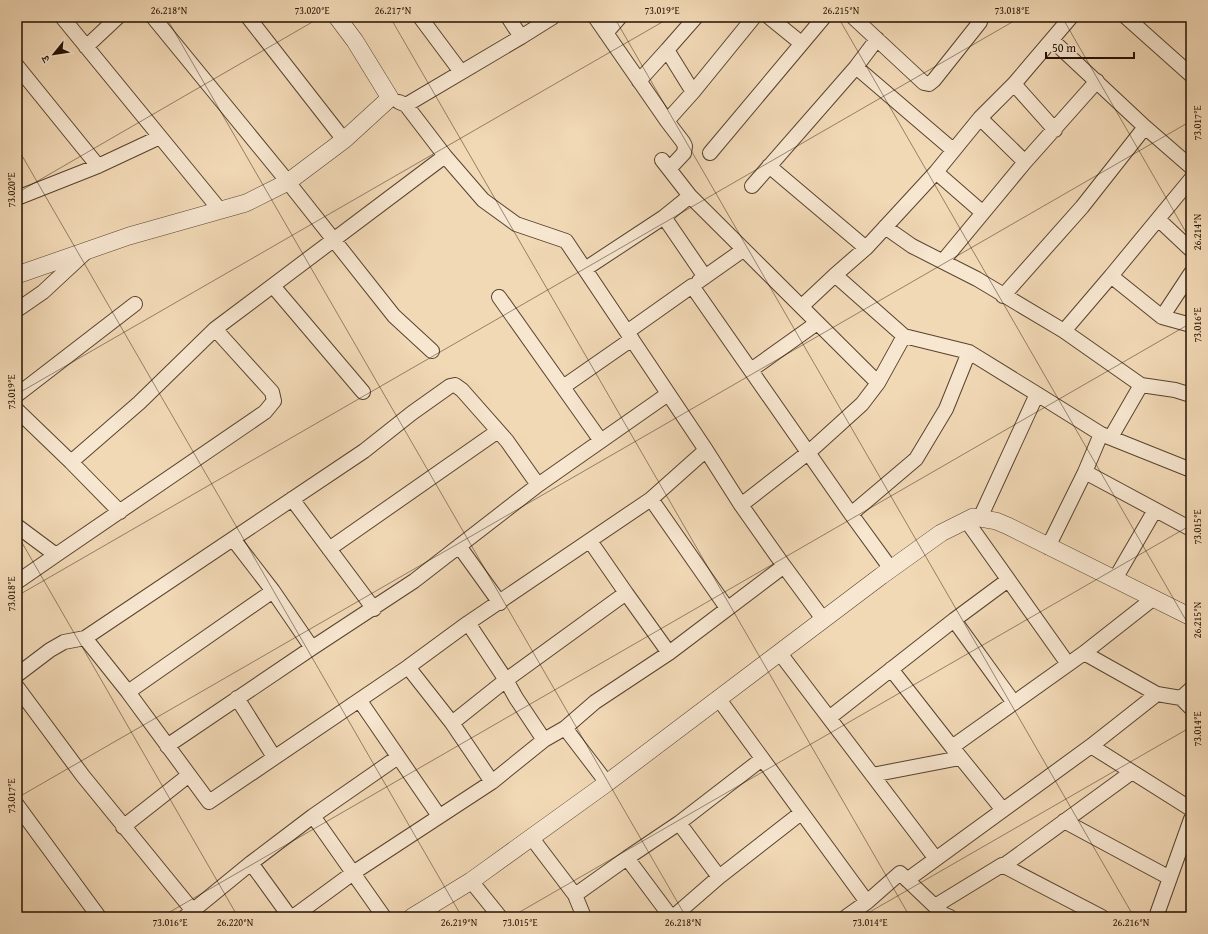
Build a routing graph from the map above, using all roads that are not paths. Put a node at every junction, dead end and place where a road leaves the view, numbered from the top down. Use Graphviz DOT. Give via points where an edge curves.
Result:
graph roads {
  1 [pos="62,17"];
  2 [pos="118,17"];
  3 [pos="153,17"];
  4 [pos="248,17"];
  5 [pos="337,17"];
  6 [pos="420,17"];
  7 [pos="508,17"];
  8 [pos="553,17"];
  9 [pos="595,17"];
  10 [pos="620,17"];
  11 [pos="696,17"];
  12 [pos="754,17"];
  13 [pos="769,17"];
  14 [pos="824,17"];
  15 [pos="853,17"];
  16 [pos="981,17"];
  17 [pos="1071,17"];
  18 [pos="1126,17"];
  19 [pos="606,33"];
  20 [pos="521,38"];
  21 [pos="877,39"];
  22 [pos="1052,40"];
  23 [pos="801,43"];
  24 [pos="86,46"];
  25 [pos="667,50"];
  26 [pos="17,66"];
  27 [pos="856,67"];
  28 [pos="461,72"];
  29 [pos="1191,75"];
  30 [pos="639,81"];
  31 [pos="1097,81"];
  32 [pos="1014,84"];
  33 [pos="693,92"];
  34 [pos="390,98"];
  35 [pos="406,105"];
  36 [pos="980,118"];
  37 [pos="667,121"];
  38 [pos="1146,128"];
  39 [pos="1055,130"];
  40 [pos="160,137"];
  41 [pos="344,140"];
  42 [pos="953,150"];
  43 [pos="710,153"];
  44 [pos="445,156"];
  45 [pos="1025,162"];
  46 [pos="98,166"];
  47 [pos="769,166"];
  48 [pos="1191,167"];
  49 [pos="936,172"];
  50 [pos="1191,179"];
  51 [pos="288,182"];
  52 [pos="752,186"];
  53 [pos="690,196"];
  54 [pos="17,198"];
  55 [pos="220,210"];
  56 [pos="983,213"];
  57 [pos="664,217"];
  58 [pos="1158,219"];
  59 [pos="885,226"];
  60 [pos="333,240"];
  61 [pos="866,248"];
  62 [pos="743,250"];
  63 [pos="1191,250"];
  64 [pos="87,251"];
  65 [pos="943,261"];
  66 [pos="585,269"];
  67 [pos="1191,273"];
  68 [pos="17,275"];
  69 [pos="835,276"];
  70 [pos="1111,276"];
  71 [pos="705,277"];
  72 [pos="273,286"];
  73 [pos="692,286"];
  74 [pos="1003,296"];
  75 [pos="499,297"];
  76 [pos="135,304"];
  77 [pos="802,306"];
  78 [pos="17,310"];
  79 [pos="1162,317"];
  80 [pos="817,322"];
  81 [pos="1191,326"];
  82 [pos="215,329"];
  83 [pos="1064,331"];
  84 [pos="629,336"];
  85 [pos="904,336"];
  86 [pos="432,350"];
  87 [pos="969,352"];
  88 [pos="751,370"];
  89 [pos="878,383"];
  90 [pos="1141,385"];
  91 [pos="563,387"];
  92 [pos="362,392"];
  93 [pos="668,394"];
  94 [pos="1037,394"];
  95 [pos="17,395"];
  96 [pos="1191,395"];
  97 [pos="17,410"];
  98 [pos="498,431"];
  99 [pos="1106,436"];
  100 [pos="601,441"];
  101 [pos="706,450"];
  102 [pos="809,452"];
  103 [pos="70,462"];
  104 [pos="1191,470"];
  105 [pos="1085,472"];
  106 [pos="538,485"];
  107 [pos="292,498"];
  108 [pos="651,499"];
  109 [pos="741,505"];
  110 [pos="1155,510"];
  111 [pos="120,512"];
  112 [pos="851,514"];
  113 [pos="973,519"];
  114 [pos="17,526"];
  115 [pos="1191,529"];
  116 [pos="233,539"];
  117 [pos="590,541"];
  118 [pos="459,546"];
  119 [pos="1048,547"];
  120 [pos="329,549"];
  121 [pos="56,555"];
  122 [pos="784,566"];
  123 [pos="891,569"];
  124 [pos="1115,579"];
  125 [pos="1008,580"];
  126 [pos="17,582"];
  127 [pos="273,591"];
  128 [pos="626,593"];
  129 [pos="1154,598"];
  130 [pos="500,603"];
  131 [pos="727,608"];
  132 [pos="374,609"];
  133 [pos="1191,617"];
  134 [pos="823,619"];
  135 [pos="954,620"];
  136 [pos="468,623"];
  137 [pos="85,638"];
  138 [pos="312,648"];
  139 [pos="779,652"];
  140 [pos="669,653"];
  141 [pos="1084,653"];
  142 [pos="1068,664"];
  143 [pos="408,668"];
  144 [pos="891,669"];
  145 [pos="17,677"];
  146 [pos="506,680"];
  147 [pos="128,692"];
  148 [pos="1157,694"];
  149 [pos="1186,694"];
  150 [pos="237,698"];
  151 [pos="718,698"];
  152 [pos="360,700"];
  153 [pos="1014,703"];
  154 [pos="1191,708"];
  155 [pos="829,718"];
  156 [pos="452,723"];
  157 [pos="565,728"];
  158 [pos="544,740"];
  159 [pos="167,746"];
  160 [pos="1091,746"];
  161 [pos="956,752"];
  162 [pos="274,757"];
  163 [pos="398,757"];
  164 [pos="762,759"];
  165 [pos="1132,772"];
  166 [pos="872,774"];
  167 [pos="189,775"];
  168 [pos="492,782"];
  169 [pos="607,783"];
  170 [pos="17,806"];
  171 [pos="1191,809"];
  172 [pos="1003,810"];
  173 [pos="802,813"];
  174 [pos="313,816"];
  175 [pos="439,816"];
  176 [pos="1191,819"];
  177 [pos="1064,821"];
  178 [pos="679,823"];
  179 [pos="123,827"];
  180 [pos="531,838"];
  181 [pos="627,858"];
  182 [pos="936,859"];
  183 [pos="251,863"];
  184 [pos="1003,866"];
  185 [pos="353,873"];
  186 [pos="719,877"];
  187 [pos="1170,878"];
  188 [pos="907,880"];
  189 [pos="471,881"];
  190 [pos="575,895"];
  191 [pos="867,902"];
  192 [pos="942,914"];
  193 [pos="192,915"];
  194 [pos="99,917"];
  195 [pos="292,917"];
  196 [pos="384,917"];
  197 [pos="412,917"];
  198 [pos="500,917"];
  199 [pos="584,917"];
  200 [pos="672,917"];
  201 [pos="846,917"];
  202 [pos="1102,917"];
  203 [pos="1156,917"];
  1 -- 24 [label="street"];
  2 -- 24 [label="street"];
  3 -- 51 [label="street"];
  4 -- 41 [label="street"];
  5 -- 34 [label="street"];
  6 -- 28 [label="street"];
  7 -- 20 [label="street"];
  8 -- 20 [label="street"];
  9 -- 19 [label="street"];
  10 -- 19 [label="street"];
  11 -- 25 [label="street"];
  12 -- 33 [label="street"];
  13 -- 23 [label="street"];
  14 -- 23 [label="street"];
  15 -- 21 [label="street"];
  16 -- 21 [label="street" via="980,22 929,84 924,83"];
  17 -- 22 [label="street"];
  18 -- 29 [label="street"];
  19 -- 30 [label="street"];
  20 -- 28 [label="street"];
  21 -- 27 [label="street"];
  22 -- 31 [label="street"];
  22 -- 32 [label="street"];
  23 -- 43 [label="street"];
  24 -- 40 [label="street"];
  25 -- 30 [label="street"];
  25 -- 33 [label="street"];
  26 -- 46 [label="street"];
  27 -- 42 [label="street"];
  27 -- 47 [label="street"];
  28 -- 35 [label="street"];
  30 -- 37 [label="street"];
  31 -- 38 [label="street"];
  31 -- 39 [label="street"];
  32 -- 36 [label="street"];
  32 -- 39 [label="street"];
  33 -- 37 [label="street"];
  34 -- 35 [label="street"];
  34 -- 41 [label="street"];
  35 -- 44 [label="street"];
  36 -- 42 [label="street"];
  36 -- 45 [label="street"];
  37 -- 53 [label="street" via="685,146 684,153 666,164"];
  38 -- 48 [label="street"];
  38 -- 74 [label="street" via="1082,207"];
  39 -- 45 [label="street"];
  40 -- 46 [label="street"];
  40 -- 55 [label="street"];
  41 -- 51 [label="street"];
  42 -- 49 [label="street"];
  44 -- 60 [label="street"];
  44 -- 66 [label="street" via="483,200 516,224 566,240"];
  45 -- 56 [label="street"];
  46 -- 54 [label="street"];
  47 -- 52 [label="street"];
  47 -- 61 [label="street"];
  49 -- 56 [label="street"];
  49 -- 59 [label="street"];
  50 -- 58 [label="street"];
  51 -- 55 [label="street" via="246,203"];
  51 -- 60 [label="street"];
  53 -- 57 [label="street"];
  53 -- 62 [label="street"];
  55 -- 64 [label="street"];
  56 -- 65 [label="street"];
  57 -- 66 [label="street"];
  57 -- 71 [label="street"];
  58 -- 63 [label="street"];
  58 -- 70 [label="street"];
  59 -- 61 [label="street"];
  59 -- 65 [label="street" via="912,246"];
  60 -- 72 [label="street"];
  60 -- 86 [label="street" via="394,316"];
  61 -- 69 [label="street"];
  62 -- 71 [label="street"];
  62 -- 77 [label="street"];
  64 -- 68 [label="street"];
  64 -- 78 [label="street" via="43,292"];
  65 -- 74 [label="street"];
  66 -- 84 [label="street"];
  67 -- 79 [label="street"];
  69 -- 77 [label="street"];
  69 -- 85 [label="street"];
  70 -- 79 [label="street"];
  70 -- 83 [label="street"];
  71 -- 73 [label="street"];
  72 -- 82 [label="street"];
  72 -- 92 [label="street"];
  73 -- 84 [label="street"];
  73 -- 88 [label="street"];
  74 -- 83 [label="street"];
  75 -- 91 [label="street"];
  76 -- 95 [label="street"];
  77 -- 80 [label="street"];
  79 -- 81 [label="street"];
  80 -- 88 [label="street"];
  80 -- 89 [label="street"];
  82 -- 103 [label="street" via="139,403"];
  82 -- 111 [label="street" via="272,392 274,401 265,412"];
  83 -- 90 [label="street"];
  84 -- 91 [label="street"];
  84 -- 93 [label="street"];
  85 -- 87 [label="street"];
  85 -- 89 [label="street"];
  87 -- 94 [label="street"];
  87 -- 112 [label="street" via="946,409 916,459"];
  88 -- 102 [label="street"];
  89 -- 102 [label="street" via="862,404"];
  90 -- 96 [label="street"];
  90 -- 99 [label="street"];
  91 -- 100 [label="street"];
  93 -- 100 [label="street"];
  93 -- 101 [label="street"];
  94 -- 99 [label="street"];
  94 -- 113 [label="street"];
  97 -- 103 [label="street"];
  98 -- 106 [label="street"];
  98 -- 107 [label="street" via="462,390 455,385 450,386 364,451"];
  98 -- 120 [label="street"];
  99 -- 104 [label="street"];
  99 -- 105 [label="street"];
  100 -- 106 [label="street"];
  101 -- 108 [label="street"];
  101 -- 109 [label="street"];
  102 -- 109 [label="street"];
  102 -- 112 [label="street"];
  103 -- 111 [label="street"];
  105 -- 110 [label="street"];
  105 -- 119 [label="street"];
  106 -- 118 [label="street"];
  107 -- 116 [label="street"];
  107 -- 120 [label="street"];
  108 -- 117 [label="street"];
  108 -- 131 [label="street"];
  109 -- 122 [label="street"];
  110 -- 115 [label="street"];
  110 -- 124 [label="street"];
  111 -- 121 [label="street"];
  112 -- 123 [label="street"];
  113 -- 119 [label="street" via="996,521"];
  113 -- 123 [label="street" via="941,533"];
  113 -- 125 [label="street"];
  114 -- 121 [label="street"];
  116 -- 127 [label="street"];
  116 -- 137 [label="street"];
  117 -- 128 [label="street"];
  117 -- 130 [label="street"];
  118 -- 130 [label="street"];
  118 -- 132 [label="street"];
  119 -- 124 [label="street"];
  120 -- 132 [label="street"];
  121 -- 126 [label="street"];
  122 -- 131 [label="street"];
  122 -- 134 [label="street"];
  123 -- 134 [label="street"];
  124 -- 129 [label="street"];
  125 -- 135 [label="street"];
  125 -- 142 [label="street"];
  127 -- 138 [label="street"];
  127 -- 147 [label="street"];
  128 -- 140 [label="street"];
  128 -- 146 [label="street"];
  129 -- 133 [label="street"];
  129 -- 141 [label="street"];
  130 -- 136 [label="street"];
  131 -- 140 [label="street"];
  132 -- 138 [label="street"];
  134 -- 139 [label="street"];
  135 -- 144 [label="street"];
  135 -- 153 [label="street"];
  136 -- 143 [label="street"];
  136 -- 146 [label="street"];
  137 -- 145 [label="street" via="64,642 50,650"];
  137 -- 147 [label="street"];
  138 -- 150 [label="street"];
  139 -- 151 [label="street"];
  139 -- 155 [label="street"];
  140 -- 157 [label="street" via="595,702"];
  141 -- 142 [label="street"];
  141 -- 148 [label="street"];
  142 -- 153 [label="street"];
  143 -- 152 [label="street"];
  143 -- 156 [label="street"];
  144 -- 155 [label="street"];
  144 -- 161 [label="street"];
  145 -- 179 [label="street" via="83,776"];
  146 -- 156 [label="street"];
  146 -- 158 [label="street"];
  147 -- 159 [label="street"];
  148 -- 149 [label="street"];
  148 -- 160 [label="street"];
  149 -- 154 [label="street"];
  150 -- 159 [label="street"];
  150 -- 162 [label="street"];
  151 -- 164 [label="street"];
  151 -- 169 [label="street"];
  152 -- 162 [label="street"];
  152 -- 163 [label="street"];
  153 -- 161 [label="street"];
  155 -- 166 [label="street"];
  156 -- 168 [label="street"];
  157 -- 158 [label="street"];
  157 -- 169 [label="street"];
  158 -- 168 [label="street"];
  159 -- 167 [label="street"];
  160 -- 165 [label="street"];
  160 -- 172 [label="street"];
  161 -- 166 [label="street"];
  161 -- 172 [label="street"];
  162 -- 167 [label="street" via="209,802"];
  163 -- 174 [label="street"];
  163 -- 175 [label="street"];
  164 -- 173 [label="street"];
  164 -- 178 [label="street"];
  165 -- 171 [label="street"];
  165 -- 177 [label="street"];
  166 -- 182 [label="street"];
  167 -- 179 [label="street"];
  168 -- 175 [label="street"];
  169 -- 180 [label="street"];
  170 -- 194 [label="street"];
  172 -- 182 [label="street"];
  173 -- 186 [label="street"];
  173 -- 191 [label="street"];
  174 -- 183 [label="street"];
  174 -- 185 [label="street"];
  175 -- 185 [label="street"];
  176 -- 187 [label="street"];
  177 -- 184 [label="street"];
  177 -- 187 [label="street"];
  178 -- 181 [label="street"];
  178 -- 186 [label="street"];
  179 -- 193 [label="street"];
  180 -- 189 [label="street"];
  180 -- 190 [label="street"];
  181 -- 190 [label="street"];
  181 -- 200 [label="street"];
  182 -- 188 [label="street"];
  183 -- 193 [label="street"];
  183 -- 195 [label="street"];
  184 -- 192 [label="street"];
  184 -- 202 [label="street"];
  185 -- 195 [label="street"];
  185 -- 196 [label="street"];
  186 -- 200 [label="street"];
  187 -- 203 [label="street"];
  188 -- 191 [label="street" via="900,873"];
  188 -- 192 [label="street"];
  189 -- 197 [label="street"];
  189 -- 198 [label="street"];
  190 -- 199 [label="street"];
  191 -- 201 [label="street"];
}
